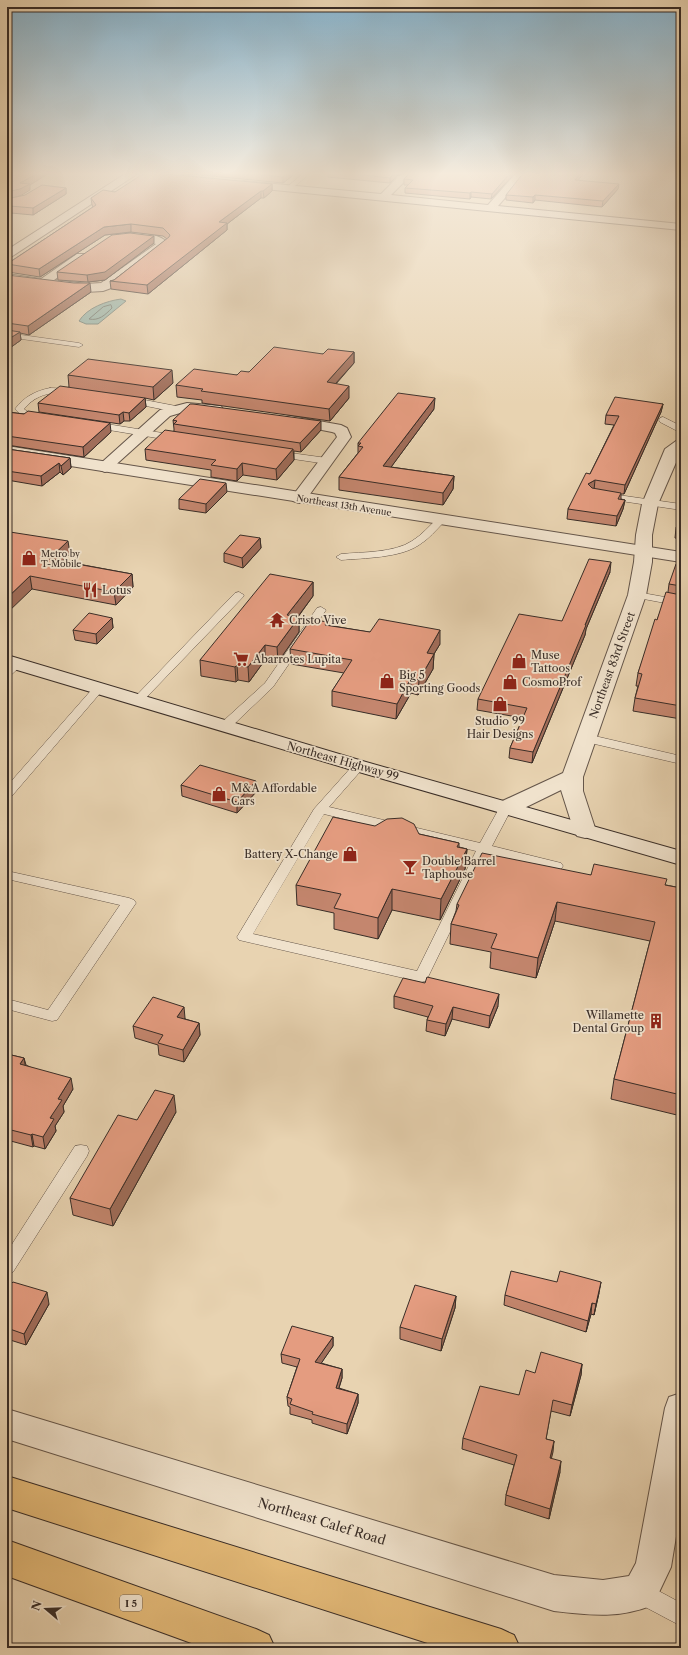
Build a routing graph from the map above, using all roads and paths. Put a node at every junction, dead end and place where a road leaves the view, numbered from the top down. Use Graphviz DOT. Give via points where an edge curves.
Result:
graph roads {
  1 [pos="16,249"];
  2 [pos="92,249"];
  3 [pos="157,249"];
  4 [pos="7,255"];
  5 [pos="7,278"];
  6 [pos="43,283"];
  7 [pos="7,335"];
  8 [pos="79,344"];
  9 [pos="84,393"];
  10 [pos="121,398"];
  11 [pos="176,409"];
  12 [pos="228,411"];
  13 [pos="50,418"];
  14 [pos="279,418"];
  15 [pos="663,420"];
  16 [pos="88,424"];
  17 [pos="681,430"];
  18 [pos="141,433"];
  19 [pos="183,440"];
  20 [pos="681,444"];
  21 [pos="7,451"];
  22 [pos="268,452"];
  23 [pos="327,461"];
  24 [pos="105,467"];
  25 [pos="594,494"];
  26 [pos="299,498"];
  27 [pos="651,503"];
  28 [pos="681,507"];
  29 [pos="441,520"];
  30 [pos="643,551"];
  31 [pos="341,557"];
  32 [pos="681,557"];
  33 [pos="239,595"];
  34 [pos="637,595"];
  35 [pos="681,603"];
  36 [pos="321,610"];
  37 [pos="10,666"];
  38 [pos="98,689"];
  39 [pos="137,701"];
  40 [pos="225,726"];
  41 [pos="586,738"];
  42 [pos="681,760"];
  43 [pos="359,766"];
  44 [pos="572,777"];
  45 [pos="7,794"];
  46 [pos="506,808"];
  47 [pos="320,809"];
  48 [pos="585,831"];
  49 [pos="484,848"];
  50 [pos="681,858"];
  51 [pos="556,866"];
  52 [pos="7,875"];
  53 [pos="7,1004"];
  54 [pos="81,1151"];
  55 [pos="7,1267"];
  56 [pos="681,1408"];
  57 [pos="7,1424"];
  58 [pos="7,1492"];
  59 [pos="7,1558"];
  60 [pos="640,1592"];
  61 [pos="681,1615"];
  62 [pos="256,1648"];
  63 [pos="501,1648"];
  1 -- 4 [label="street"];
  2 -- 6 [label="street"];
  3 -- 6 [label="street" via="110,284 101,287 86,288"];
  5 -- 6 [label="street"];
  7 -- 8 [label="lane"];
  9 -- 13 [label="lane" via="52,390 40,393 20,407 20,412 25,414"];
  10 -- 11 [label="lane"];
  11 -- 12 [label="street" via="194,407"];
  11 -- 18 [label="street" via="162,415"];
  14 -- 23 [label="street" via="326,425 342,431 343,441"];
  15 -- 17 [label="lane"];
  16 -- 18 [label="lane"];
  18 -- 19 [label="lane"];
  18 -- 24 [label="street"];
  20 -- 27 [label="street, Northeast 83rd Street" via="673,449"];
  21 -- 24 [label="street, Northeast 13th Avenue"];
  22 -- 23 [label="lane"];
  23 -- 26 [label="street"];
  24 -- 26 [label="street, Northeast 13th Avenue"];
  25 -- 27 [label="lane"];
  26 -- 29 [label="street, Northeast 13th Avenue"];
  27 -- 28 [label="lane"];
  27 -- 30 [label="street, Northeast 83rd Street"];
  29 -- 30 [label="street, Northeast 13th Avenue"];
  29 -- 31 [label="lane" via="410,547"];
  30 -- 32 [label="street, Northeast 13th Avenue"];
  30 -- 34 [label="street, Northeast 83rd Street"];
  33 -- 39 [label="lane"];
  34 -- 35 [label="lane"];
  34 -- 41 [label="street, Northeast 83rd Street"];
  36 -- 40 [label="lane" via="269,685"];
  37 -- 38 [label="street, Northeast Highway 99"];
  38 -- 39 [label="street, Northeast Highway 99"];
  38 -- 45 [label="lane"];
  39 -- 40 [label="street, Northeast Highway 99"];
  40 -- 43 [label="street, Northeast Highway 99"];
  41 -- 42 [label="lane"];
  41 -- 44 [label="street, Northeast 83rd Street"];
  43 -- 46 [label="street, Northeast Highway 99"];
  43 -- 47 [label="lane"];
  44 -- 46 [label="street"];
  44 -- 48 [label="street, Northeast 83rd Street" via="572,792"];
  46 -- 48 [label="street, Northeast Highway 99"];
  46 -- 49 [label="lane"];
  47 -- 49 [label="lane"];
  47 -- 49 [label="lane" via="244,937 421,977"];
  48 -- 50 [label="street, Northeast Highway 99"];
  49 -- 51 [label="lane"];
  52 -- 53 [label="lane" via="129,903 52,1016"];
  54 -- 55 [label="lane"];
  56 -- 60 [label="street" via="653,1567"];
  57 -- 60 [label="street, Northeast Calef Road" via="554,1593 603,1598"];
  58 -- 63 [label="highway"];
  59 -- 62 [label="highway, I 5"];
  60 -- 61 [label="lane"];
}
